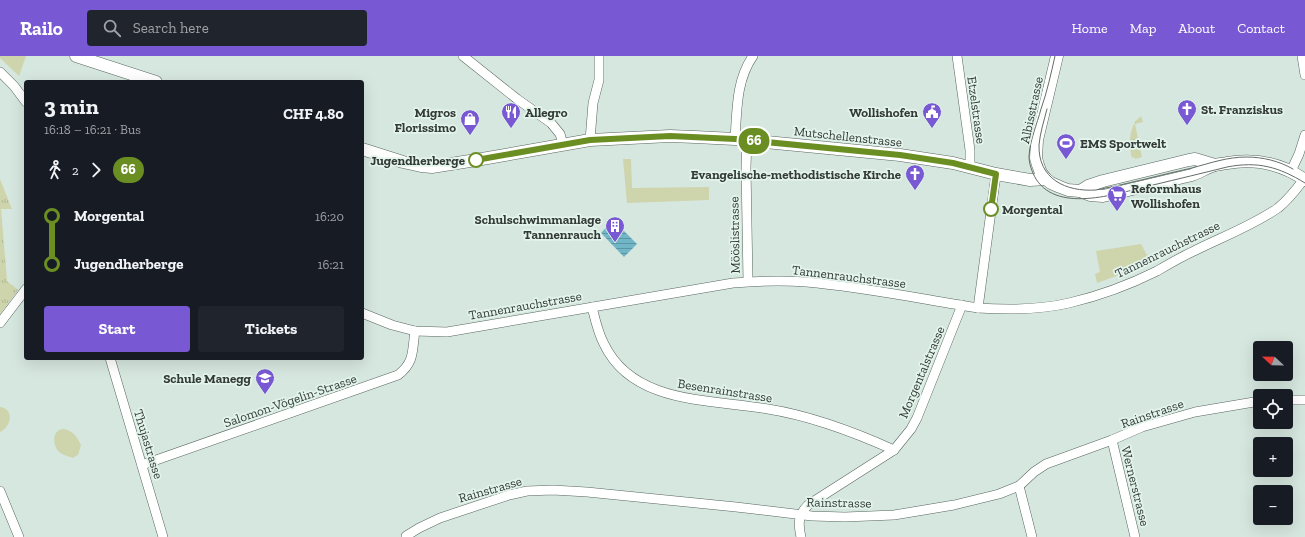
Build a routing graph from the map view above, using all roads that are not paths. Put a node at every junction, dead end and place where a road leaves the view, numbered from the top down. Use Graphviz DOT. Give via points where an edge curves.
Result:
graph roads {
  1 [pos="76,56"];
  2 [pos="463,56"];
  3 [pos="599,56"];
  4 [pos="753,56"];
  5 [pos="957,56"];
  6 [pos="1057,56"];
  7 [pos="1302,56"];
  8 [pos="0,72"];
  9 [pos="1305,75"];
  10 [pos="150,80"];
  11 [pos="24,99"];
  12 [pos="1305,134"];
  13 [pos="741,139"];
  14 [pos="590,140"];
  15 [pos="563,144"];
  16 [pos="364,150"];
  17 [pos="970,167"];
  18 [pos="1291,171"];
  19 [pos="996,174"];
  20 [pos="1046,179"];
  21 [pos="1304,179"];
  22 [pos="748,282"];
  23 [pos="24,292"];
  24 [pos="962,305"];
  25 [pos="592,307"];
  26 [pos="978,308"];
  27 [pos="364,314"];
  28 [pos="0,322"];
  29 [pos="415,331"];
  30 [pos="111,360"];
  31 [pos="1293,400"];
  32 [pos="1305,400"];
  33 [pos="1253,402"];
  34 [pos="1112,440"];
  35 [pos="894,450"];
  36 [pos="142,465"];
  37 [pos="1019,486"];
  38 [pos="0,491"];
  39 [pos="800,515"];
  40 [pos="406,536"];
  41 [pos="18,537"];
  42 [pos="163,537"];
  43 [pos="801,537"];
  44 [pos="1032,537"];
  45 [pos="1135,537"];
  1 -- 10 [label="street"];
  2 -- 15 [label="street" via="551,123 560,134"];
  3 -- 14 [label="street" via="599,80 593,103"];
  4 -- 13 [label="street, Mööslistrasse" via="743,74 739,92"];
  5 -- 17 [label="street, Etzelstrasse"];
  6 -- 20 [label="street, Albisstrasse" via="1036,150 1038,165"];
  7 -- 9 [label="street"];
  8 -- 11 [label="street"];
  12 -- 18 [label="street"];
  13 -- 14 [label="street, Mutschellenstrasse" via="670,136"];
  13 -- 17 [label="street, Mutschellenstrasse" via="900,155"];
  13 -- 22 [label="street, Mööslistrasse" via="746,151"];
  14 -- 15 [label="street, Mutschellenstrasse"];
  15 -- 16 [label="street, Mutschellenstrasse" via="432,167 403,162"];
  17 -- 19 [label="street, Mutschellenstrasse"];
  18 -- 20 [label="street" via="1272,164 1242,161 1215,165 1192,175 1103,196 1068,190"];
  18 -- 21 [label="street"];
  19 -- 20 [label="street, Mutschellenstrasse" via="1030,180"];
  19 -- 26 [label="street"];
  21 -- 26 [label="street, Tannenrauchstrasse" via="1278,208 1158,270 1112,290 1068,304 1039,308"];
  22 -- 24 [label="street, Tannenrauchstrasse" via="805,282"];
  22 -- 25 [label="street, Tannenrauchstrasse" via="733,282"];
  23 -- 28 [label="street"];
  24 -- 26 [label="street, Tannenrauchstrasse"];
  24 -- 35 [label="street, Morgentalstrasse" via="917,418"];
  25 -- 29 [label="street, Tannenrauchstrasse" via="447,332"];
  25 -- 35 [label="street, Besenrainstrasse" via="603,344 612,358 623,370 647,387 675,396 792,414 841,428"];
  27 -- 29 [label="street, Tannenrauchstrasse"];
  29 -- 36 [label="street, Salomon-Vögelin-Strasse" via="411,361 406,370 398,376"];
  30 -- 36 [label="street, Thujastrasse"];
  31 -- 32 [label="street"];
  33 -- 34 [label="street, Rainstrasse" via="1195,412 1142,427"];
  34 -- 37 [label="street, Rainstrasse" via="1046,464"];
  34 -- 45 [label="street, Wernerstrasse"];
  35 -- 39 [label="street, Morgentalstrasse" via="808,505"];
  36 -- 42 [label="street, Thujastrasse"];
  37 -- 39 [label="street, Rainstrasse" via="999,494 954,505 894,515"];
  37 -- 44 [label="street"];
  38 -- 41 [label="street"];
  39 -- 40 [label="street, Rainstrasse" via="588,492 527,491 440,518"];
  39 -- 43 [label="street" via="798,523"];
}
